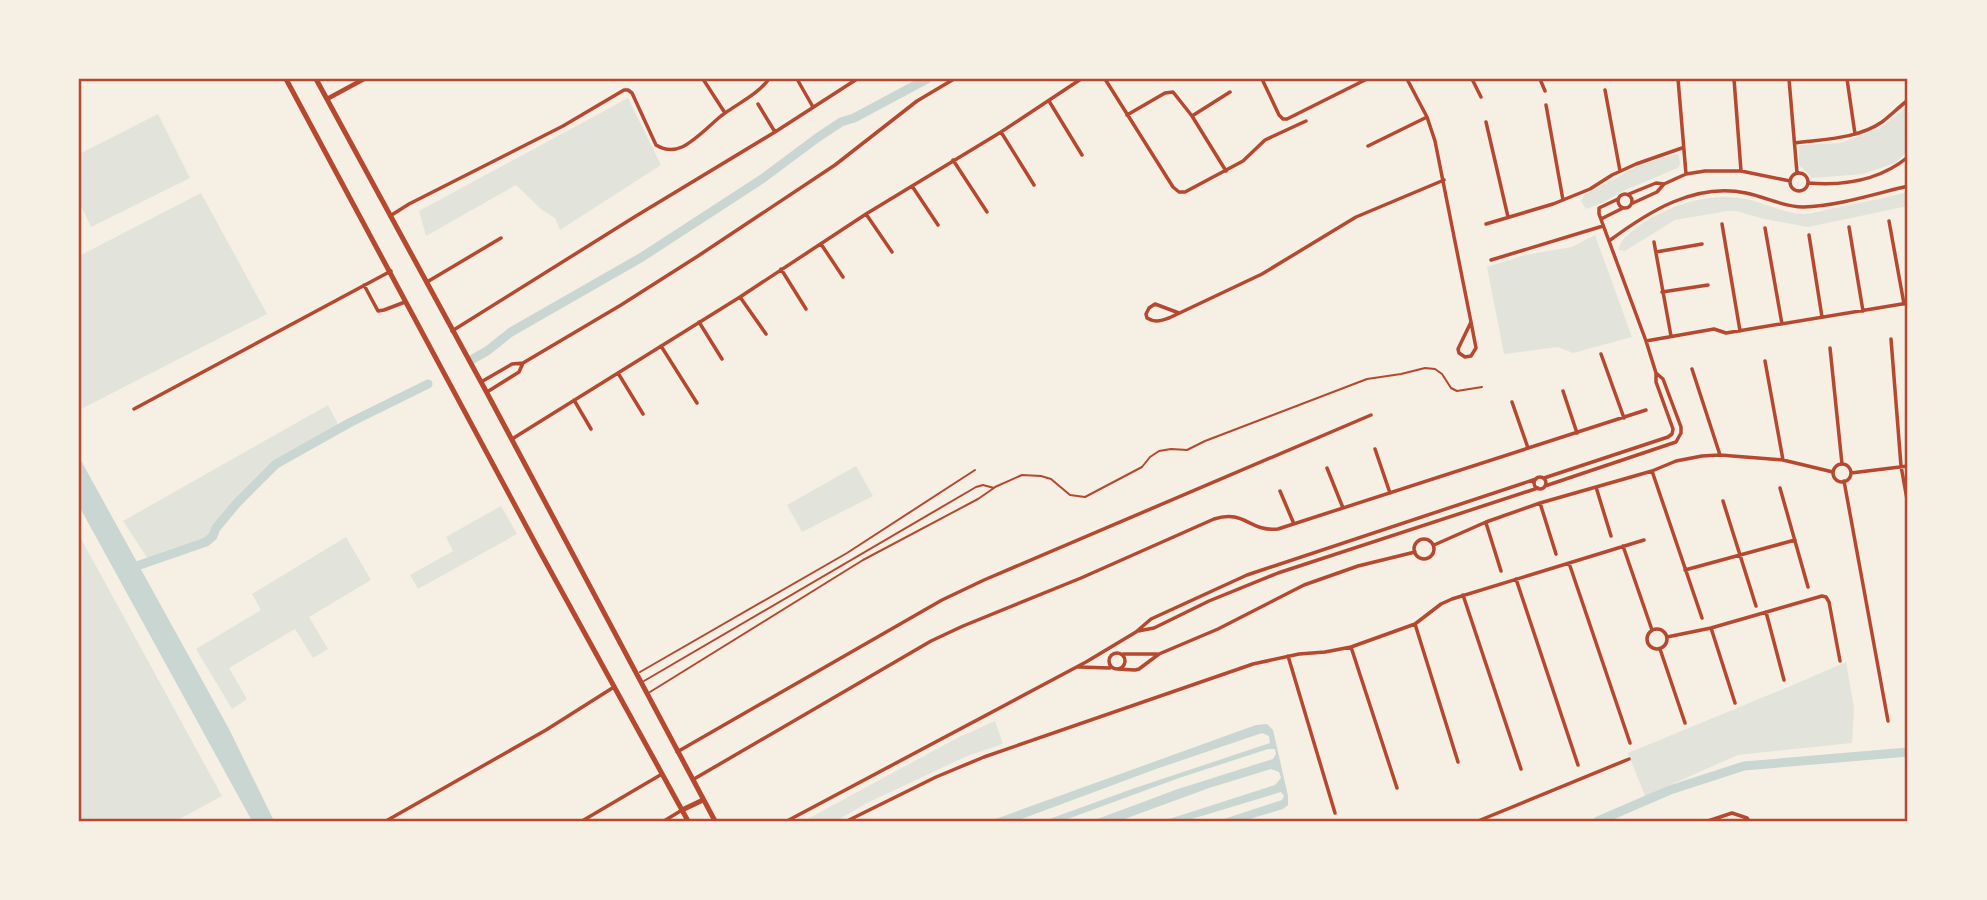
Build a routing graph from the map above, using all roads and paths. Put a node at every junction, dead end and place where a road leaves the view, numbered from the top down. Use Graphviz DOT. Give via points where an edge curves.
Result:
graph roads {
  1 [pos="286,79"];
  2 [pos="316,79"];
  3 [pos="364,79"];
  4 [pos="703,79"];
  5 [pos="769,79"];
  6 [pos="797,79"];
  7 [pos="856,79"];
  8 [pos="954,79"];
  9 [pos="1081,79"];
  10 [pos="1105,79"];
  11 [pos="1262,79"];
  12 [pos="1367,79"];
  13 [pos="1407,79"];
  14 [pos="1472,79"];
  15 [pos="1540,79"];
  16 [pos="1678,79"];
  17 [pos="1734,79"];
  18 [pos="1789,79"];
  19 [pos="1847,79"];
  20 [pos="1605,90"];
  21 [pos="1545,91"];
  22 [pos="1230,92"];
  23 [pos="1481,97"];
  24 [pos="327,99"];
  25 [pos="1908,100"];
  26 [pos="1049,101"];
  27 [pos="758,104"];
  28 [pos="1546,105"];
  29 [pos="813,107"];
  30 [pos="725,113"];
  31 [pos="1127,115"];
  32 [pos="1192,116"];
  33 [pos="1427,117"];
  34 [pos="1306,121"];
  35 [pos="1486,122"];
  36 [pos="775,132"];
  37 [pos="1001,132"];
  38 [pos="1855,134"];
  39 [pos="1795,143"];
  40 [pos="1368,146"];
  41 [pos="1682,148"];
  42 [pos="1082,155"];
  43 [pos="1908,157"];
  44 [pos="953,160"];
  45 [pos="1226,171"];
  46 [pos="1741,171"];
  47 [pos="1620,172"];
  48 [pos="1797,173"];
  49 [pos="1686,174"];
  50 [pos="1444,180"];
  51 [pos="1790,181"];
  52 [pos="1808,183"];
  53 [pos="1664,184"];
  54 [pos="1034,185"];
  55 [pos="912,186"];
  56 [pos="1908,186"];
  57 [pos="1629,194"];
  58 [pos="1618,199"];
  59 [pos="1563,200"];
  60 [pos="1632,203"];
  61 [pos="1623,208"];
  62 [pos="987,212"];
  63 [pos="866,214"];
  64 [pos="390,216"];
  65 [pos="1508,218"];
  66 [pos="1601,219"];
  67 [pos="1889,221"];
  68 [pos="1486,224"];
  69 [pos="1722,224"];
  70 [pos="938,225"];
  71 [pos="1604,226"];
  72 [pos="1849,227"];
  73 [pos="1765,228"];
  74 [pos="1809,235"];
  75 [pos="501,238"];
  76 [pos="1609,242"];
  77 [pos="1654,242"];
  78 [pos="821,243"];
  79 [pos="1702,244"];
  80 [pos="891,252"];
  81 [pos="1656,252"];
  82 [pos="1491,260"];
  83 [pos="780,269"];
  84 [pos="391,271"];
  85 [pos="843,277"];
  86 [pos="426,283"];
  87 [pos="363,285"];
  88 [pos="1708,285"];
  89 [pos="1662,292"];
  90 [pos="740,297"];
  91 [pos="407,301"];
  92 [pos="1906,304"];
  93 [pos="806,309"];
  94 [pos="1863,311"];
  95 [pos="1179,313"];
  96 [pos="1822,317"];
  97 [pos="699,322"];
  98 [pos="1471,322"];
  99 [pos="1782,324"];
  100 [pos="452,331"];
  101 [pos="1740,331"];
  102 [pos="765,334"];
  103 [pos="1671,336"];
  104 [pos="1891,339"];
  105 [pos="1646,341"];
  106 [pos="661,346"];
  107 [pos="1830,348"];
  108 [pos="1601,354"];
  109 [pos="722,359"];
  110 [pos="1765,361"];
  111 [pos="523,363"];
  112 [pos="1692,369"];
  113 [pos="618,373"];
  114 [pos="1656,373"];
  115 [pos="481,382"];
  116 [pos="1482,387"];
  117 [pos="1563,391"];
  118 [pos="487,393"];
  119 [pos="574,400"];
  120 [pos="1512,402"];
  121 [pos="697,403"];
  122 [pos="134,409"];
  123 [pos="1646,410"];
  124 [pos="643,414"];
  125 [pos="1371,415"];
  126 [pos="1623,418"];
  127 [pos="591,429"];
  128 [pos="1577,433"];
  129 [pos="512,440"];
  130 [pos="1528,448"];
  131 [pos="1375,449"];
  132 [pos="1720,455"];
  133 [pos="1783,460"];
  134 [pos="1842,464"];
  135 [pos="1908,466"];
  136 [pos="1902,467"];
  137 [pos="1328,468"];
  138 [pos="975,470"];
  139 [pos="1652,471"];
  140 [pos="1833,472"];
  141 [pos="1851,473"];
  142 [pos="1544,478"];
  143 [pos="1536,479"];
  144 [pos="1844,481"];
  145 [pos="1545,486"];
  146 [pos="1596,487"];
  147 [pos="994,488"];
  148 [pos="1538,488"];
  149 [pos="1780,488"];
  150 [pos="1280,491"];
  151 [pos="1390,493"];
  152 [pos="1723,501"];
  153 [pos="1541,503"];
  154 [pos="1908,505"];
  155 [pos="1343,508"];
  156 [pos="1486,522"];
  157 [pos="1294,524"];
  158 [pos="1611,536"];
  159 [pos="1644,540"];
  160 [pos="1795,540"];
  161 [pos="1434,545"];
  162 [pos="1623,546"];
  163 [pos="1415,552"];
  164 [pos="1556,554"];
  165 [pos="1740,555"];
  166 [pos="1569,563"];
  167 [pos="1685,570"];
  168 [pos="1501,571"];
  169 [pos="1516,579"];
  170 [pos="1808,587"];
  171 [pos="1463,595"];
  172 [pos="1756,606"];
  173 [pos="1766,612"];
  174 [pos="1702,618"];
  175 [pos="1415,624"];
  176 [pos="1711,628"];
  177 [pos="1652,630"];
  178 [pos="1136,632"];
  179 [pos="1667,637"];
  180 [pos="1351,647"];
  181 [pos="1660,649"];
  182 [pos="1121,654"];
  183 [pos="1159,654"];
  184 [pos="1112,655"];
  185 [pos="1288,656"];
  186 [pos="1091,659"];
  187 [pos="1840,661"];
  188 [pos="1077,667"];
  189 [pos="1114,668"];
  190 [pos="636,674"];
  191 [pos="1784,680"];
  192 [pos="640,684"];
  193 [pos="614,687"];
  194 [pos="646,694"];
  195 [pos="1735,704"];
  196 [pos="1888,721"];
  197 [pos="1685,723"];
  198 [pos="1630,743"];
  199 [pos="677,752"];
  200 [pos="1629,759"];
  201 [pos="1458,762"];
  202 [pos="1578,765"];
  203 [pos="1521,769"];
  204 [pos="662,774"];
  205 [pos="692,780"];
  206 [pos="1397,788"];
  207 [pos="703,800"];
  208 [pos="682,810"];
  209 [pos="1335,813"];
  210 [pos="386,821"];
  211 [pos="582,821"];
  212 [pos="664,821"];
  213 [pos="688,821"];
  214 [pos="715,821"];
  215 [pos="786,821"];
  216 [pos="847,821"];
  217 [pos="1478,821"];
  218 [pos="1708,821"];
  219 [pos="1749,821"];
  1 -- 84 [label="main road"];
  2 -- 24 [label="main road"];
  3 -- 24 [label="street"];
  4 -- 30 [label="street"];
  5 -- 30 [label="street"];
  6 -- 29 [label="street"];
  7 -- 29 [label="street"];
  8 -- 111 [label="street" via="698,256"];
  9 -- 26 [label="street"];
  10 -- 31 [label="street"];
  11 -- 12 [label="street" via="1279,115 1287,119"];
  13 -- 33 [label="street"];
  14 -- 23 [label="street"];
  15 -- 21 [label="street"];
  16 -- 41 [label="street"];
  17 -- 46 [label="street"];
  18 -- 39 [label="street"];
  19 -- 38 [label="street"];
  20 -- 47 [label="street"];
  22 -- 32 [label="street"];
  24 -- 64 [label="main road"];
  25 -- 38 [label="street" via="1882,122"];
  26 -- 37 [label="street"];
  26 -- 42 [label="street"];
  27 -- 36 [label="street"];
  28 -- 59 [label="street"];
  29 -- 36 [label="street"];
  30 -- 64 [label="street" via="682,147 664,150 656,145 632,93 624,90"];
  31 -- 32 [label="street" via="1169,91"];
  31 -- 45 [label="street" via="1179,192"];
  32 -- 45 [label="street"];
  33 -- 40 [label="street"];
  33 -- 50 [label="street"];
  34 -- 45 [label="street" via="1265,140"];
  35 -- 65 [label="street"];
  36 -- 100 [label="street"];
  37 -- 44 [label="street"];
  37 -- 54 [label="street"];
  38 -- 39 [label="street"];
  39 -- 48 [label="street"];
  41 -- 47 [label="street"];
  41 -- 49 [label="street"];
  43 -- 52 [label="street" via="1877,176"];
  44 -- 55 [label="street"];
  44 -- 62 [label="street"];
  46 -- 49 [label="street"];
  46 -- 51 [label="street"];
  47 -- 59 [label="street"];
  48 -- 51 [label="street"];
  48 -- 52 [label="street" via="1805,175"];
  49 -- 53 [label="street"];
  50 -- 95 [label="street" via="1348,222 1262,274"];
  50 -- 98 [label="street"];
  51 -- 52 [label="street" via="1796,191 1803,191"];
  53 -- 57 [label="street"];
  53 -- 60 [label="street"];
  55 -- 63 [label="street"];
  55 -- 70 [label="street"];
  56 -- 76 [label="street" via="1801,207 1745,193 1705,193 1655,210"];
  57 -- 58 [label="street"];
  57 -- 60 [label="street"];
  58 -- 61 [label="street"];
  58 -- 66 [label="street" via="1599,208"];
  59 -- 65 [label="street"];
  60 -- 61 [label="street"];
  61 -- 66 [label="street"];
  63 -- 78 [label="street"];
  63 -- 80 [label="street"];
  64 -- 86 [label="main road"];
  65 -- 68 [label="street"];
  66 -- 71 [label="street"];
  67 -- 92 [label="street"];
  69 -- 101 [label="street"];
  71 -- 76 [label="street"];
  71 -- 82 [label="street"];
  72 -- 94 [label="street"];
  73 -- 99 [label="street"];
  74 -- 96 [label="street"];
  75 -- 86 [label="street"];
  76 -- 105 [label="street"];
  77 -- 81 [label="street"];
  78 -- 83 [label="street"];
  78 -- 85 [label="street"];
  79 -- 81 [label="street"];
  81 -- 89 [label="street"];
  83 -- 90 [label="street"];
  83 -- 93 [label="street"];
  84 -- 87 [label="street"];
  84 -- 91 [label="main road"];
  86 -- 100 [label="main road"];
  87 -- 91 [label="street" via="377,311"];
  87 -- 122 [label="street"];
  88 -- 89 [label="street"];
  89 -- 103 [label="street"];
  90 -- 97 [label="street"];
  90 -- 102 [label="street"];
  91 -- 193 [label="main road"];
  92 -- 94 [label="street"];
  94 -- 96 [label="street"];
  95 -- 95 [label="street" via="1159,322 1146,314 1155,304"];
  96 -- 99 [label="street"];
  97 -- 106 [label="street"];
  97 -- 109 [label="street"];
  98 -- 98 [label="street" via="1475,352 1465,357 1458,349"];
  99 -- 101 [label="street"];
  100 -- 115 [label="main road"];
  101 -- 103 [label="street" via="1714,329"];
  103 -- 105 [label="street"];
  104 -- 136 [label="street"];
  105 -- 114 [label="street"];
  106 -- 113 [label="street"];
  106 -- 121 [label="street"];
  107 -- 134 [label="street"];
  108 -- 126 [label="street"];
  110 -- 133 [label="street"];
  111 -- 115 [label="street" via="512,364"];
  111 -- 118 [label="street" via="519,372"];
  112 -- 132 [label="street"];
  113 -- 119 [label="street"];
  113 -- 124 [label="street"];
  114 -- 142 [label="street" via="1672,434"];
  114 -- 145 [label="street" via="1663,379 1681,427 1676,442"];
  115 -- 118 [label="main road"];
  116 -- 147 [label="lane" via="1457,391 1443,374 1424,368 1367,379 1187,450 1159,451 1142,467 1085,497 1070,495 1041,476 1022,475"];
  117 -- 128 [label="street"];
  118 -- 129 [label="main road"];
  119 -- 127 [label="street"];
  119 -- 129 [label="street"];
  120 -- 130 [label="street"];
  123 -- 126 [label="street"];
  125 -- 199 [label="street" via="942,600"];
  126 -- 128 [label="street"];
  128 -- 130 [label="street"];
  129 -- 190 [label="main road"];
  130 -- 151 [label="street"];
  131 -- 151 [label="street"];
  132 -- 133 [label="street"];
  132 -- 139 [label="street" via="1676,461"];
  133 -- 140 [label="street"];
  134 -- 140 [label="street"];
  134 -- 141 [label="street"];
  135 -- 136 [label="street"];
  136 -- 141 [label="street"];
  136 -- 154 [label="street"];
  137 -- 155 [label="street"];
  138 -- 190 [label="lane" via="847,553"];
  139 -- 146 [label="street"];
  139 -- 167 [label="street"];
  140 -- 144 [label="street" via="1836,480"];
  141 -- 144 [label="street"];
  142 -- 143 [label="street"];
  142 -- 145 [label="street"];
  143 -- 148 [label="street"];
  143 -- 178 [label="street" via="1247,575 1151,619"];
  144 -- 196 [label="street"];
  145 -- 148 [label="street"];
  146 -- 153 [label="street"];
  146 -- 158 [label="street"];
  147 -- 192 [label="lane" via="976,488"];
  147 -- 194 [label="lane" via="863,560"];
  148 -- 178 [label="street" via="1278,573"];
  149 -- 160 [label="street"];
  150 -- 157 [label="street"];
  151 -- 155 [label="street"];
  152 -- 165 [label="street"];
  153 -- 156 [label="street"];
  153 -- 164 [label="street"];
  155 -- 157 [label="street"];
  156 -- 161 [label="street"];
  156 -- 168 [label="street"];
  157 -- 205 [label="street" via="1271,530 1231,515 1214,519 931,641"];
  159 -- 162 [label="street"];
  160 -- 165 [label="street"];
  160 -- 170 [label="street"];
  161 -- 163 [label="street" via="1427,558"];
  161 -- 163 [label="street" via="1421,539"];
  162 -- 166 [label="street"];
  162 -- 177 [label="street"];
  163 -- 183 [label="street" via="1304,585"];
  165 -- 167 [label="street"];
  165 -- 172 [label="street"];
  166 -- 169 [label="street"];
  166 -- 198 [label="street"];
  167 -- 174 [label="street"];
  169 -- 171 [label="street"];
  169 -- 202 [label="street"];
  171 -- 175 [label="street" via="1441,604"];
  171 -- 203 [label="street"];
  173 -- 176 [label="street"];
  173 -- 187 [label="street" via="1826,597"];
  173 -- 191 [label="street"];
  175 -- 180 [label="street"];
  175 -- 201 [label="street"];
  176 -- 179 [label="street"];
  176 -- 195 [label="street"];
  177 -- 179 [label="street" via="1661,630"];
  177 -- 181 [label="street" via="1647,641 1653,649"];
  178 -- 186 [label="street"];
  179 -- 181 [label="street"];
  180 -- 185 [label="street"];
  180 -- 206 [label="street"];
  181 -- 197 [label="street"];
  182 -- 183 [label="street"];
  182 -- 184 [label="street"];
  182 -- 189 [label="street" via="1123,667"];
  183 -- 189 [label="street" via="1135,670"];
  184 -- 186 [label="street"];
  184 -- 189 [label="street" via="1109,661"];
  185 -- 209 [label="street"];
  185 -- 216 [label="street" via="984,757"];
  186 -- 188 [label="street"];
  188 -- 189 [label="street"];
  188 -- 215 [label="street"];
  190 -- 192 [label="main road"];
  192 -- 194 [label="main road"];
  193 -- 204 [label="main road"];
  193 -- 210 [label="street"];
  194 -- 199 [label="main road"];
  199 -- 205 [label="main road"];
  200 -- 217 [label="street"];
  204 -- 208 [label="main road"];
  204 -- 211 [label="street"];
  205 -- 207 [label="main road"];
  207 -- 208 [label="main road"];
  207 -- 214 [label="main road"];
  208 -- 212 [label="street"];
  208 -- 213 [label="main road"];
  218 -- 219 [label="street" via="1732,813"];
}
